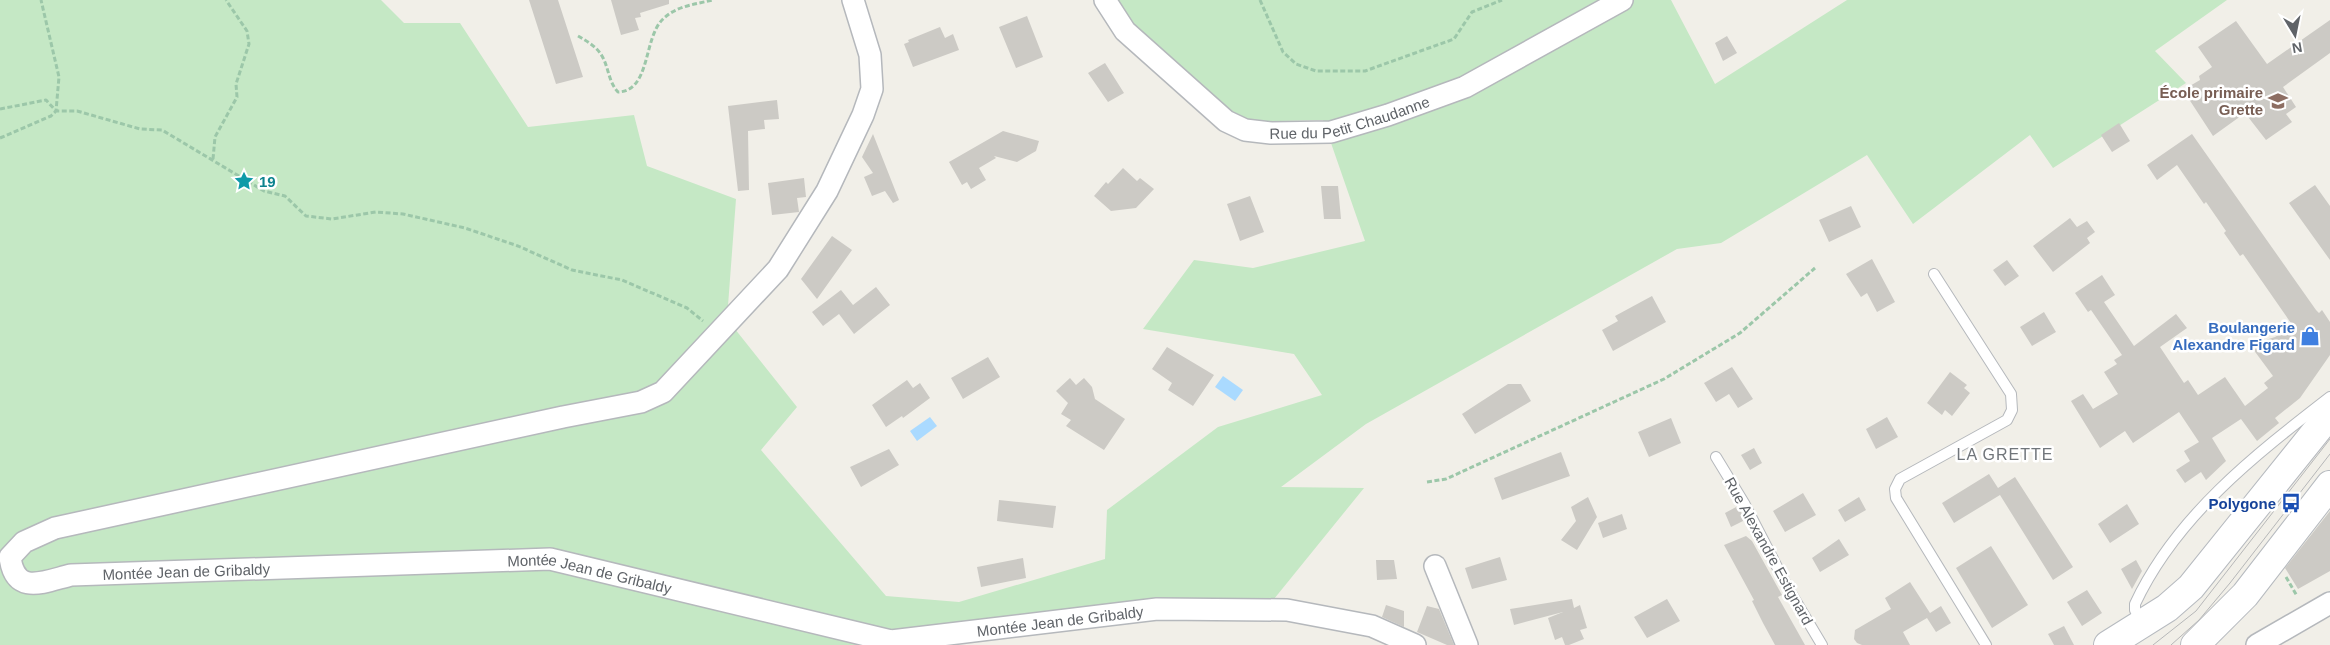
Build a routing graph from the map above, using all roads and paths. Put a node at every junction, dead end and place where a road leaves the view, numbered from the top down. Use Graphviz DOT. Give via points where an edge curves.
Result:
graph roads {
  1 [pos="41,0"];
  2 [pos="226,0"];
  3 [pos="713,0"];
  4 [pos="853,0"];
  5 [pos="1105,0"];
  6 [pos="1260,0"];
  7 [pos="1502,0"];
  8 [pos="1622,0"];
  9 [pos="578,36"];
  10 [pos="0,109"];
  11 [pos="56,111"];
  12 [pos="0,138"];
  13 [pos="213,159"];
  14 [pos="1815,268"];
  15 [pos="1934,274"];
  16 [pos="720,334"];
  17 [pos="2330,397"];
  18 [pos="2330,414"];
  19 [pos="1716,457"];
  20 [pos="1427,482"];
  21 [pos="2330,485"];
  22 [pos="1434,566"];
  23 [pos="2295,591"];
  24 [pos="2297,596"];
  25 [pos="2330,603"];
  26 [pos="2167,608"];
  27 [pos="2140,620"];
  28 [pos="1415,645"];
  29 [pos="1467,645"];
  30 [pos="1822,645"];
  31 [pos="1986,645"];
  32 [pos="2108,645"];
  33 [pos="2125,645"];
  34 [pos="2195,645"];
  35 [pos="2257,645"];
  1 -- 11 [label="path" via="59,76"];
  2 -- 13 [label="path" via="247,31 249,44 236,84 237,97 215,138"];
  3 -- 9 [label="path" via="681,8 663,18 655,28 639,82 626,92 618,92 614,88 602,56"];
  4 -- 16 [label="street, Montée Jean de Gribaldy" via="870,55 872,90 864,115 826,191 778,269"];
  5 -- 8 [label="street, Rue du Petit Chaudanne" via="1125,31 1226,121 1245,130 1270,133 1331,132 1464,87"];
  6 -- 7 [label="path" via="1283,52 1296,64 1316,71 1366,71 1454,39 1472,12"];
  10 -- 11 [label="path" via="46,100"];
  11 -- 12 [label="path"];
  11 -- 13 [label="path" via="77,111 140,129 162,130"];
  13 -- 16 [label="path" via="264,190 285,196 306,216 332,219 376,212 403,214 465,228 518,246 572,270 622,280 686,308"];
  14 -- 20 [label="path" via="1740,333 1664,379 1446,480"];
  15 -- 31 [label="lane" via="2011,394 2012,410 2007,420 1900,479 1894,489 1896,498"];
  16 -- 28 [label="street, Montée Jean de Gribaldy" via="663,392 641,402 55,528 24,542 10,557 12,571 19,580 32,584 71,576 550,559 891,641 1157,609 1288,610 1372,626"];
  17 -- 27 [label="lane" via="2240,468 2179,534 2135,604"];
  18 -- 26 [label="main road" via="2191,587"];
  19 -- 30 [label="lane, Rue Alexandre Estignard"];
  21 -- 34 [label="main road" via="2245,595"];
  22 -- 29 [label="street"];
  23 -- 24 [label="path"];
  25 -- 35 [label="street"];
  26 -- 27 [label="main road"];
  26 -- 33 [label="street" via="2150,627"];
  27 -- 32 [label="main road"];
}
